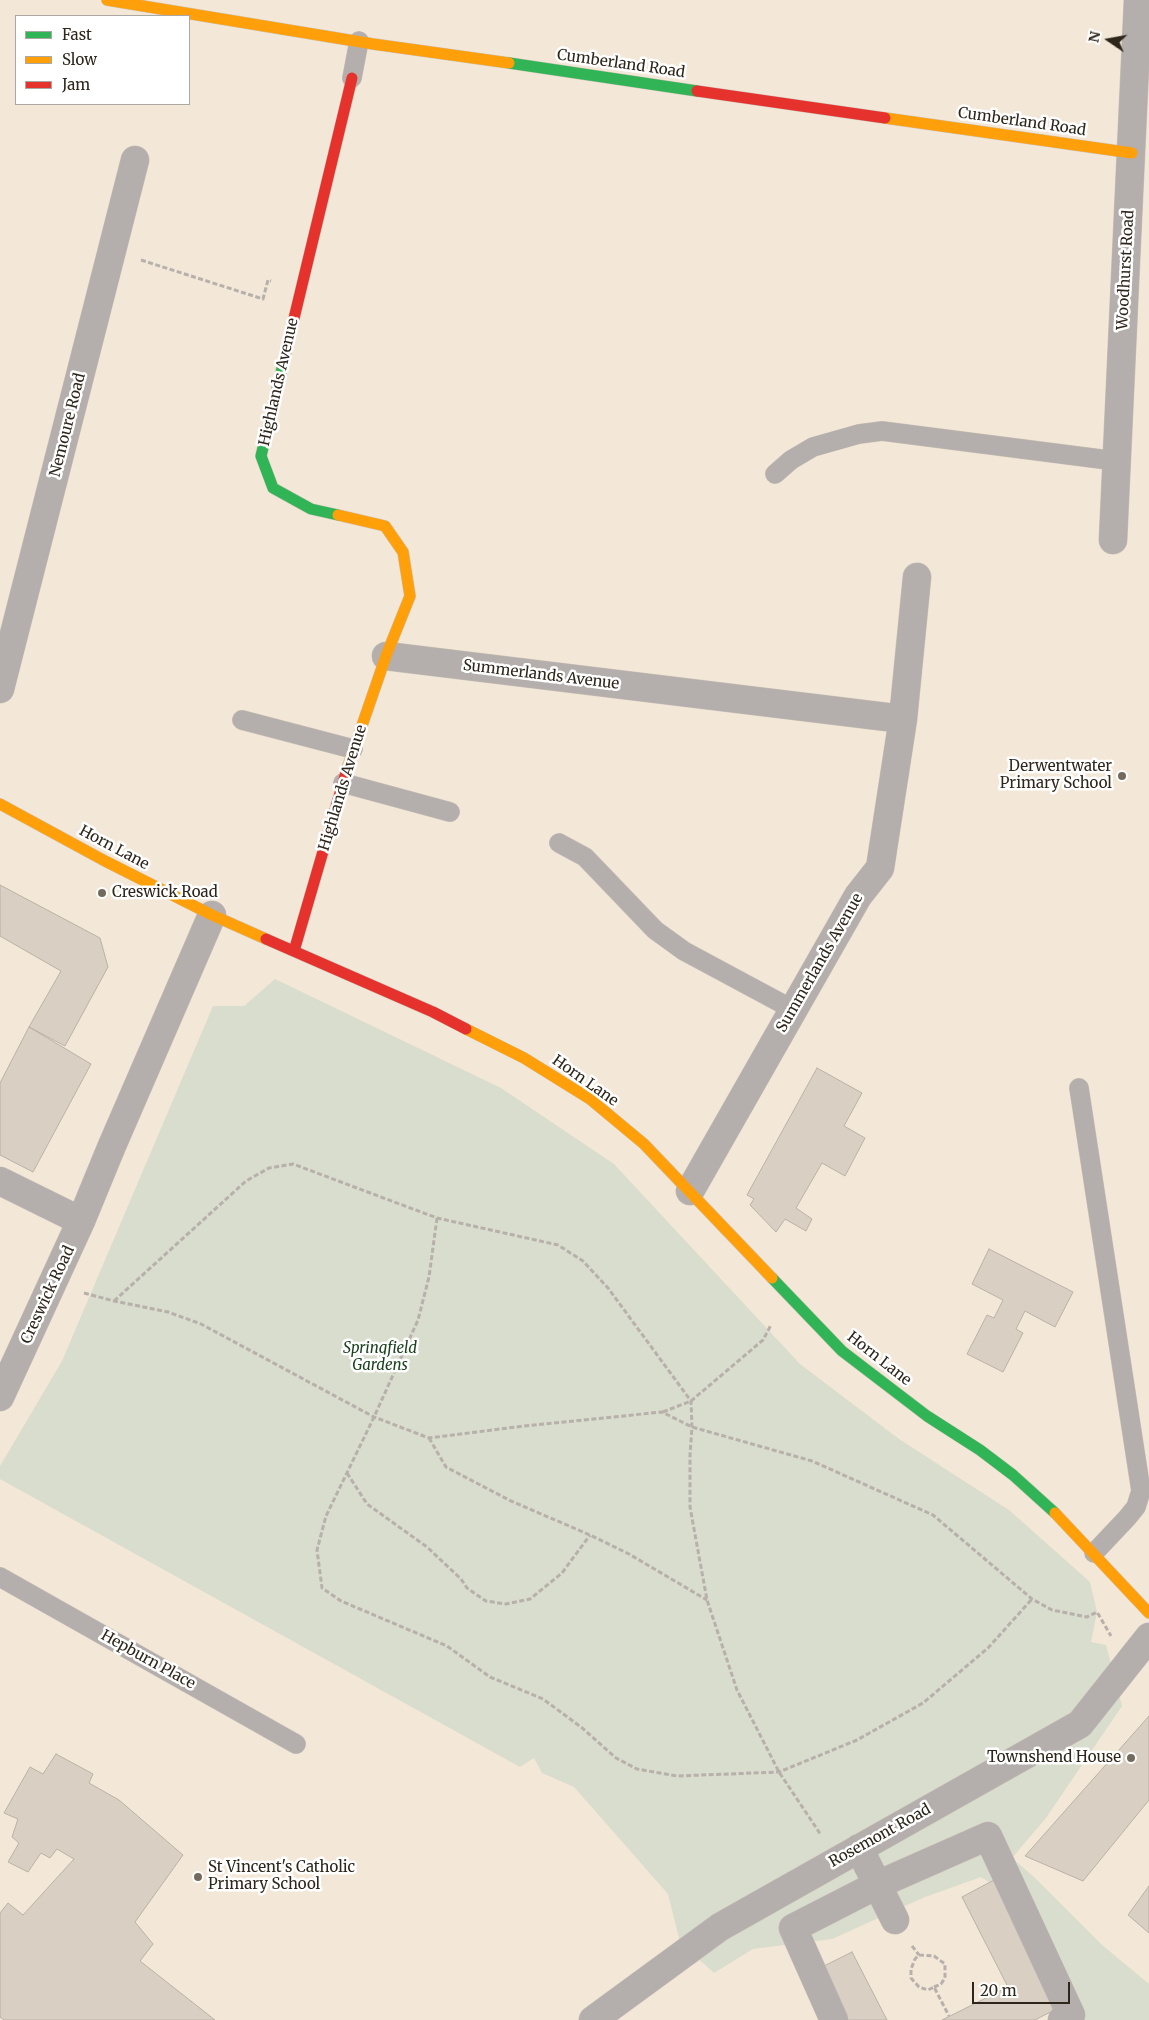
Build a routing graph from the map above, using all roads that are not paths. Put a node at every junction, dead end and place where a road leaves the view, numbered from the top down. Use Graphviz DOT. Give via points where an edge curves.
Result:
graph roads {
  1 [pos="107,0"];
  2 [pos="1138,0"];
  3 [pos="359,41"];
  4 [pos="352,78"];
  5 [pos="1132,153"];
  6 [pos="135,160"];
  7 [pos="1137,287"];
  8 [pos="1116,461"];
  9 [pos="776,474"];
  10 [pos="1113,540"];
  11 [pos="917,577"];
  12 [pos="386,656"];
  13 [pos="0,690"];
  14 [pos="903,719"];
  15 [pos="242,720"];
  16 [pos="353,749"];
  17 [pos="343,783"];
  18 [pos="0,804"];
  19 [pos="450,812"];
  20 [pos="558,843"];
  21 [pos="212,916"];
  22 [pos="294,951"];
  23 [pos="792,1009"];
  24 [pos="1079,1088"];
  25 [pos="0,1181"];
  26 [pos="690,1191"];
  27 [pos="82,1221"];
  28 [pos="0,1397"];
  29 [pos="1094,1553"];
  30 [pos="0,1577"];
  31 [pos="1149,1613"];
  32 [pos="1149,1636"];
  33 [pos="296,1744"];
  34 [pos="858,1848"];
  35 [pos="877,1885"];
  36 [pos="895,1920"];
  37 [pos="593,2020"];
  38 [pos="834,2020"];
  39 [pos="1062,2020"];
  1 -- 3 [label="street, Cumberland Road"];
  2 -- 5 [label="street, Woodhurst Road"];
  3 -- 4 [label="lane, Highlands Avenue"];
  3 -- 5 [label="street, Cumberland Road"];
  4 -- 12 [label="street, Highlands Avenue" via="261,456 274,488 310,509 385,526 404,552 410,596"];
  5 -- 7 [label="street, Woodhurst Road"];
  6 -- 13 [label="street, Nemoure Road"];
  7 -- 8 [label="street, Woodhurst Road"];
  8 -- 9 [label="lane" via="882,431 813,447"];
  8 -- 10 [label="street, Woodhurst Road"];
  11 -- 14 [label="street, Summerlands Avenue"];
  12 -- 14 [label="street, Summerlands Avenue"];
  12 -- 16 [label="street, Highlands Avenue"];
  14 -- 23 [label="street, Summerlands Avenue" via="880,868 858,896"];
  15 -- 16 [label="lane"];
  16 -- 17 [label="street, Highlands Avenue"];
  17 -- 19 [label="lane"];
  17 -- 22 [label="street, Highlands Avenue"];
  18 -- 21 [label="street, Horn Lane"];
  20 -- 23 [label="lane" via="585,857 655,930 684,951"];
  21 -- 22 [label="street, Horn Lane"];
  21 -- 27 [label="street, Creswick Road"];
  22 -- 26 [label="street, Horn Lane" via="413,1001 524,1058 590,1099 644,1144"];
  23 -- 26 [label="street, Summerlands Avenue"];
  24 -- 29 [label="lane" via="1141,1491 1136,1507"];
  25 -- 27 [label="street"];
  26 -- 29 [label="street, Horn Lane" via="842,1352 1013,1475"];
  27 -- 28 [label="street, Creswick Road"];
  29 -- 31 [label="street, Horn Lane"];
  30 -- 33 [label="lane, Hepburn Place"];
  32 -- 34 [label="street, Rosemont Road" via="1080,1724"];
  34 -- 35 [label="street"];
  34 -- 37 [label="street, Rosemont Road" via="720,1927"];
  35 -- 36 [label="street"];
  35 -- 38 [label="street" via="793,1928"];
  35 -- 39 [label="street" via="988,1836 1071,2015"];
}
